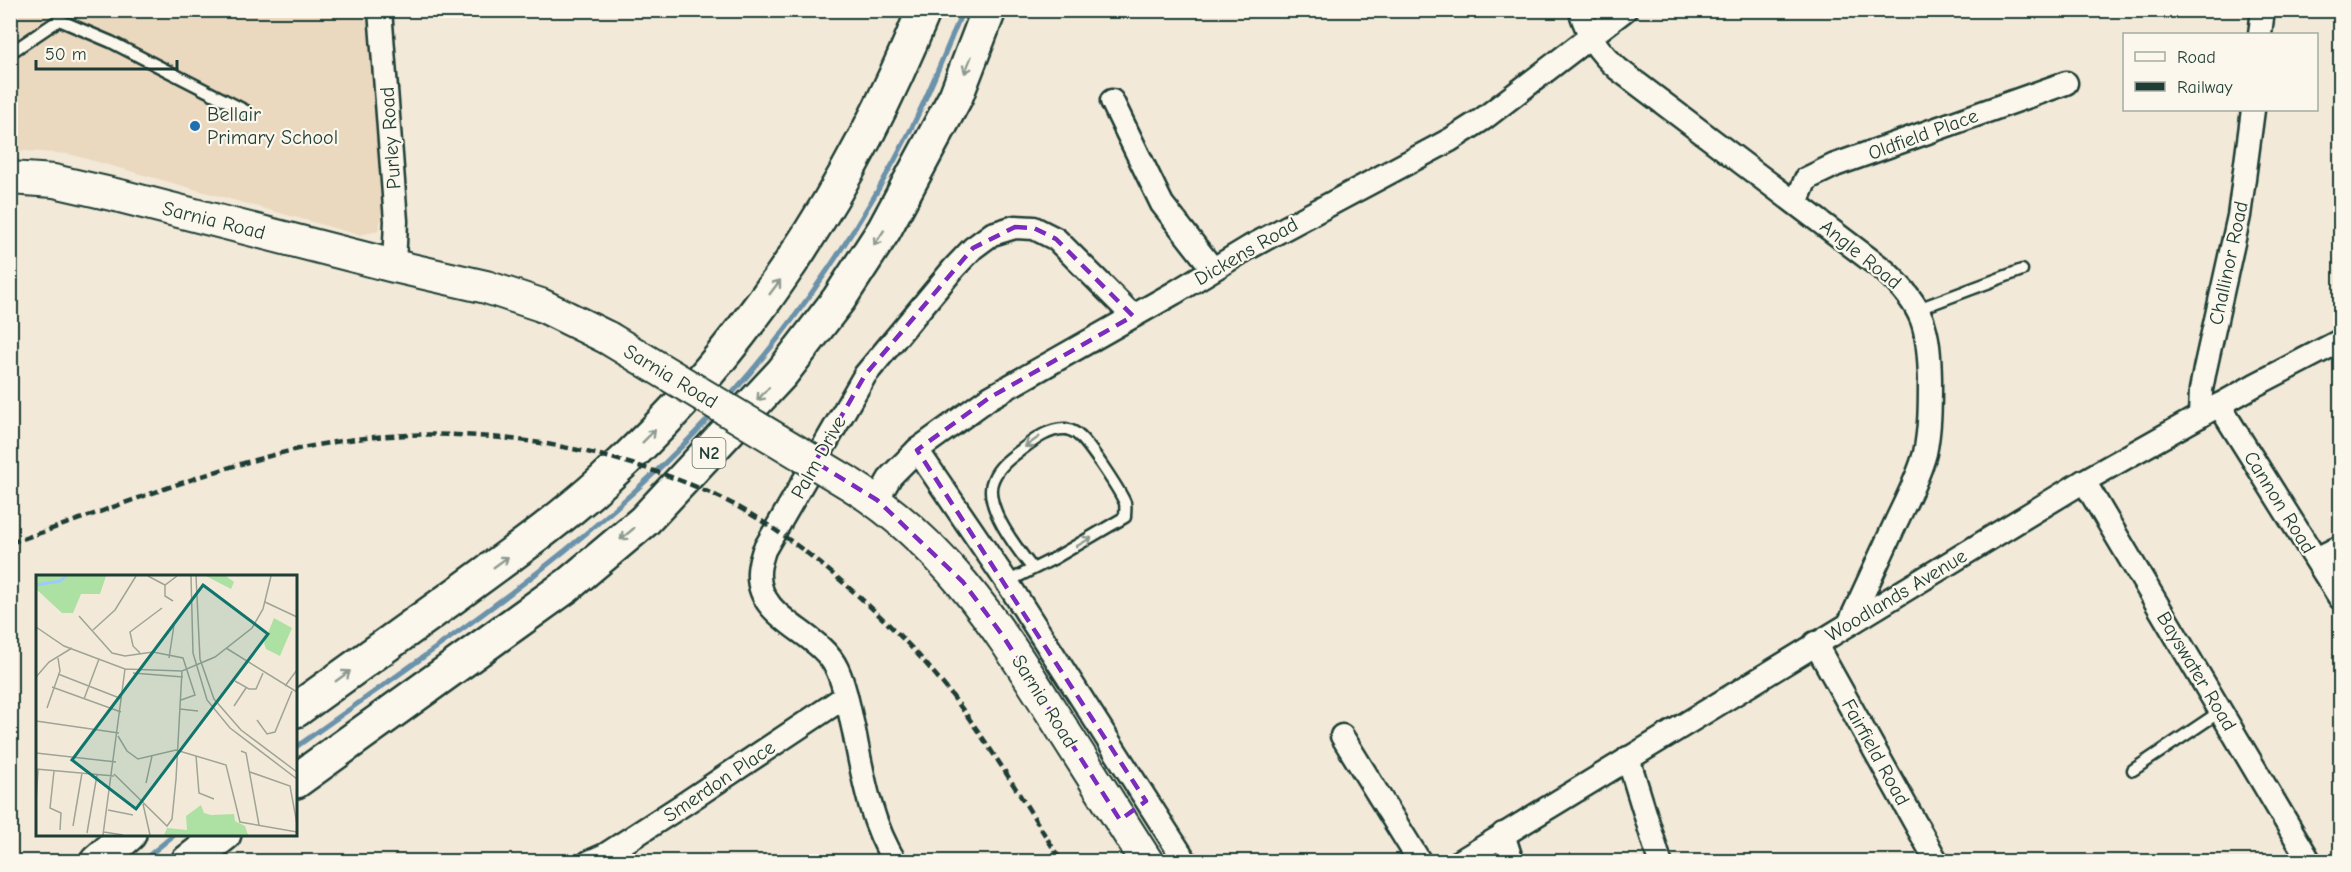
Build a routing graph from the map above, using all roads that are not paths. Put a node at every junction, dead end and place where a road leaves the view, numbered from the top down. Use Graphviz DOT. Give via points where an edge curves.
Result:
graph roads {
  1 [pos="380,10"];
  2 [pos="924,10"];
  3 [pos="989,10"];
  4 [pos="1580,10"];
  5 [pos="1625,10"];
  6 [pos="2263,10"];
  7 [pos="2260,33"];
  8 [pos="1589,38"];
  9 [pos="10,53"];
  10 [pos="2066,83"];
  11 [pos="1112,101"];
  12 [pos="246,111"];
  13 [pos="2253,111"];
  14 [pos="10,178"];
  15 [pos="1796,202"];
  16 [pos="394,266"];
  17 [pos="1213,269"];
  18 [pos="2022,270"];
  19 [pos="1918,309"];
  20 [pos="1133,316"];
  21 [pos="2340,341"];
  22 [pos="2210,411"];
  23 [pos="917,450"];
  24 [pos="2084,481"];
  25 [pos="877,500"];
  26 [pos="2340,547"];
  27 [pos="2316,560"];
  28 [pos="1033,569"];
  29 [pos="1007,582"];
  30 [pos="2340,598"];
  31 [pos="1849,624"];
  32 [pos="1815,643"];
  33 [pos="846,696"];
  34 [pos="297,709"];
  35 [pos="2221,711"];
  36 [pos="1342,736"];
  37 [pos="1628,758"];
  38 [pos="2133,770"];
  39 [pos="297,780"];
  40 [pos="1146,801"];
  41 [pos="1120,820"];
  42 [pos="1503,834"];
  43 [pos="127,836"];
  44 [pos="221,836"];
  45 [pos="97,861"];
  46 [pos="188,861"];
  47 [pos="589,861"];
  48 [pos="895,861"];
  49 [pos="1147,861"];
  50 [pos="1186,861"];
  51 [pos="1420,861"];
  52 [pos="1459,861"];
  53 [pos="1512,861"];
  54 [pos="1660,861"];
  55 [pos="1937,861"];
  56 [pos="2310,861"];
  1 -- 16 [label="street, Purley Road" via="396,221"];
  34 -- 2 [label="highway, one-way" via="549,527 605,480 661,424 737,339 793,262 875,119"];
  3 -- 39 [label="highway, N2, one-way" via="956,96 884,230 839,299 774,382 644,521 568,585"];
  4 -- 8 [label="street, Angle Road"];
  5 -- 8 [label="street, Dickens Road"];
  6 -- 7 [label="street"];
  8 -- 15 [label="street, Angle Road" via="1618,69"];
  8 -- 17 [label="street, Dickens Road" via="1450,140"];
  9 -- 12 [label="lane" via="59,20"];
  10 -- 15 [label="street, Oldfield Place" via="1835,165 1806,180"];
  11 -- 17 [label="street" via="1162,204"];
  13 -- 22 [label="street, Challinor Road" via="2239,216 2201,390"];
  14 -- 16 [label="main road, Sarnia Road" via="54,181 120,196"];
  15 -- 19 [label="street, Angle Road" via="1907,291"];
  16 -- 25 [label="main road, Sarnia Road, bridge" via="486,287 575,321"];
  17 -- 20 [label="street, Dickens Road"];
  18 -- 19 [label="lane"];
  19 -- 31 [label="street, Angle Road" via="1929,359 1930,418 1924,454"];
  20 -- 23 [label="street, Dickens Road" via="988,398"];
  20 -- 33 [label="street, Palm Drive" via="1056,239 1034,228 1014,227 992,234 973,248 865,375 764,550 759,572 767,603 831,658"];
  21 -- 22 [label="street, Woodlands Avenue"];
  22 -- 24 [label="street, Woodlands Avenue"];
  22 -- 27 [label="street, Cannon Road"];
  23 -- 25 [label="street, Dickens Road" via="891,476"];
  23 -- 29 [label="street"];
  24 -- 31 [label="street, Woodlands Avenue"];
  24 -- 35 [label="street, Bayswater Road"];
  25 -- 41 [label="main road, Sarnia Road" via="963,582 1003,636"];
  26 -- 27 [label="street"];
  27 -- 30 [label="street, Cannon Road"];
  28 -- 28 [label="lane, one-way" via="1125,517 1126,506 1117,488 1079,435 1068,429 1037,437 1011,457 992,481 992,497 1001,522"];
  28 -- 29 [label="lane"];
  29 -- 40 [label="street"];
  31 -- 32 [label="street, Woodlands Avenue"];
  32 -- 37 [label="street, Woodlands Avenue"];
  32 -- 55 [label="street, Fairfield Road"];
  33 -- 47 [label="street, Smerdon Place" via="605,855"];
  33 -- 48 [label="street, Palm Drive" via="867,798"];
  35 -- 38 [label="lane"];
  35 -- 56 [label="street, Bayswater Road"];
  36 -- 51 [label="street"];
  37 -- 42 [label="street, Woodlands Avenue"];
  37 -- 54 [label="street"];
  40 -- 41 [label="street"];
  40 -- 50 [label="street"];
  41 -- 49 [label="main road, Sarnia Road"];
  42 -- 52 [label="street, Woodlands Avenue"];
  42 -- 53 [label="street"];
  43 -- 45 [label="highway"];
  44 -- 46 [label="highway"];
}
